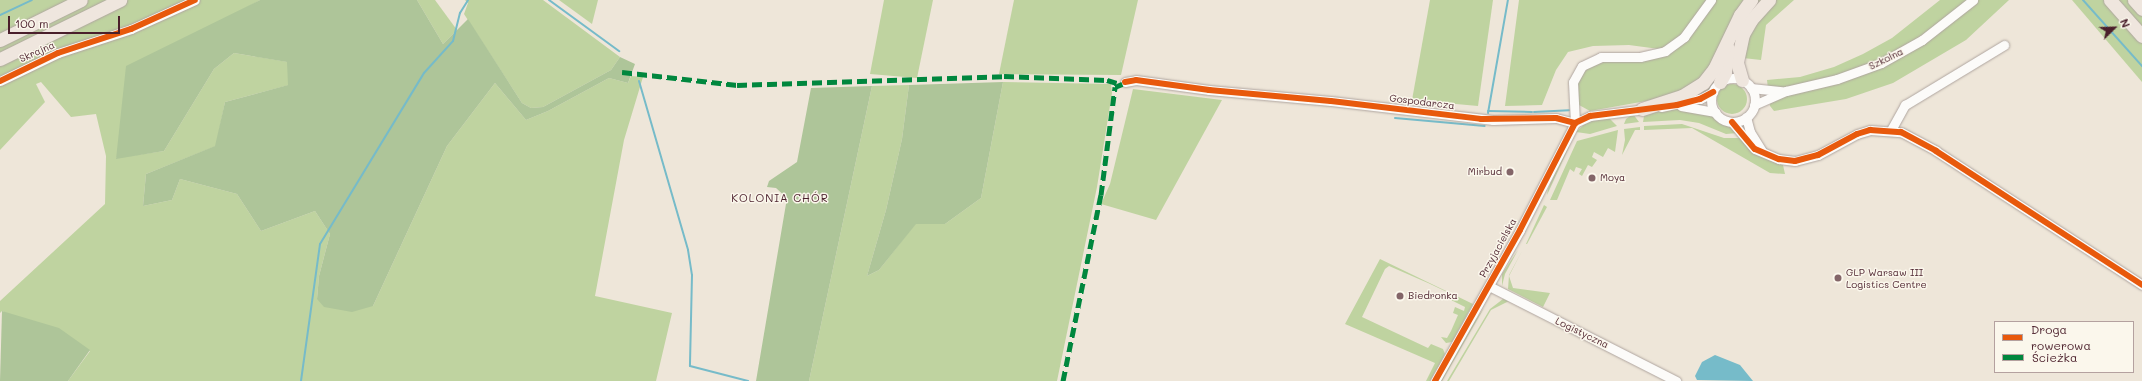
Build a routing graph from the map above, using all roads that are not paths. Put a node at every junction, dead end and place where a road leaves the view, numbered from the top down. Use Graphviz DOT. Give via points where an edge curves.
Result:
graph roads {
  1 [pos="82,0"];
  2 [pos="120,0"];
  3 [pos="195,0"];
  4 [pos="1711,0"];
  5 [pos="1751,0"];
  6 [pos="1769,0"];
  7 [pos="1973,0"];
  8 [pos="2110,0"];
  9 [pos="2134,0"];
  10 [pos="2142,9"];
  11 [pos="2142,36"];
  12 [pos="0,40"];
  13 [pos="1728,41"];
  14 [pos="2004,45"];
  15 [pos="0,59"];
  16 [pos="0,81"];
  17 [pos="1125,82"];
  18 [pos="1747,84"];
  19 [pos="1716,87"];
  20 [pos="1786,91"];
  21 [pos="1677,105"];
  22 [pos="1754,105"];
  23 [pos="1642,109"];
  24 [pos="1715,112"];
  25 [pos="1746,117"];
  26 [pos="1732,122"];
  27 [pos="1575,123"];
  28 [pos="1891,130"];
  29 [pos="1762,151"];
  30 [pos="2142,285"];
  31 [pos="1489,286"];
  32 [pos="1435,381"];
  33 [pos="1676,381"];
  1 -- 12 [label="highway"];
  2 -- 15 [label="highway"];
  3 -- 16 [label="street, Skrajna" via="138,26 58,54"];
  4 -- 27 [label="street" via="1684,37 1665,51 1640,57 1601,57 1582,66 1573,82"];
  5 -- 13 [label="highway" via="1740,15"];
  6 -- 18 [label="highway" via="1751,20 1743,34 1737,62"];
  7 -- 20 [label="street, Szkolna" via="1928,36 1890,58 1837,79"];
  8 -- 11 [label="highway"];
  9 -- 10 [label="highway"];
  13 -- 19 [label="highway" via="1726,68"];
  13 -- 23 [label="highway" via="1714,69 1703,83 1682,96"];
  14 -- 28 [label="street" via="1906,105"];
  17 -- 27 [label="street, Gospodarcza" via="1136,80 1474,118 1556,118"];
  18 -- 19 [label="street" via="1731,78"];
  18 -- 20 [label="street, Szkolna"];
  18 -- 22 [label="street"];
  19 -- 21 [label="street" via="1700,99"];
  19 -- 24 [label="street" via="1711,102"];
  20 -- 22 [label="street, Szkolna"];
  21 -- 23 [label="street"];
  21 -- 24 [label="street"];
  22 -- 25 [label="street"];
  23 -- 27 [label="street" via="1590,116"];
  24 -- 26 [label="street" via="1722,119"];
  25 -- 26 [label="street"];
  25 -- 29 [label="street" via="1750,131"];
  26 -- 29 [label="street" via="1751,146"];
  27 -- 31 [label="street, Przyjacielska"];
  28 -- 29 [label="street" via="1870,130 1857,134 1806,159 1786,160"];
  28 -- 30 [label="street" via="1913,137 1936,151"];
  31 -- 32 [label="street, Przyjacielska"];
  31 -- 33 [label="street, Logistyczna"];
}
